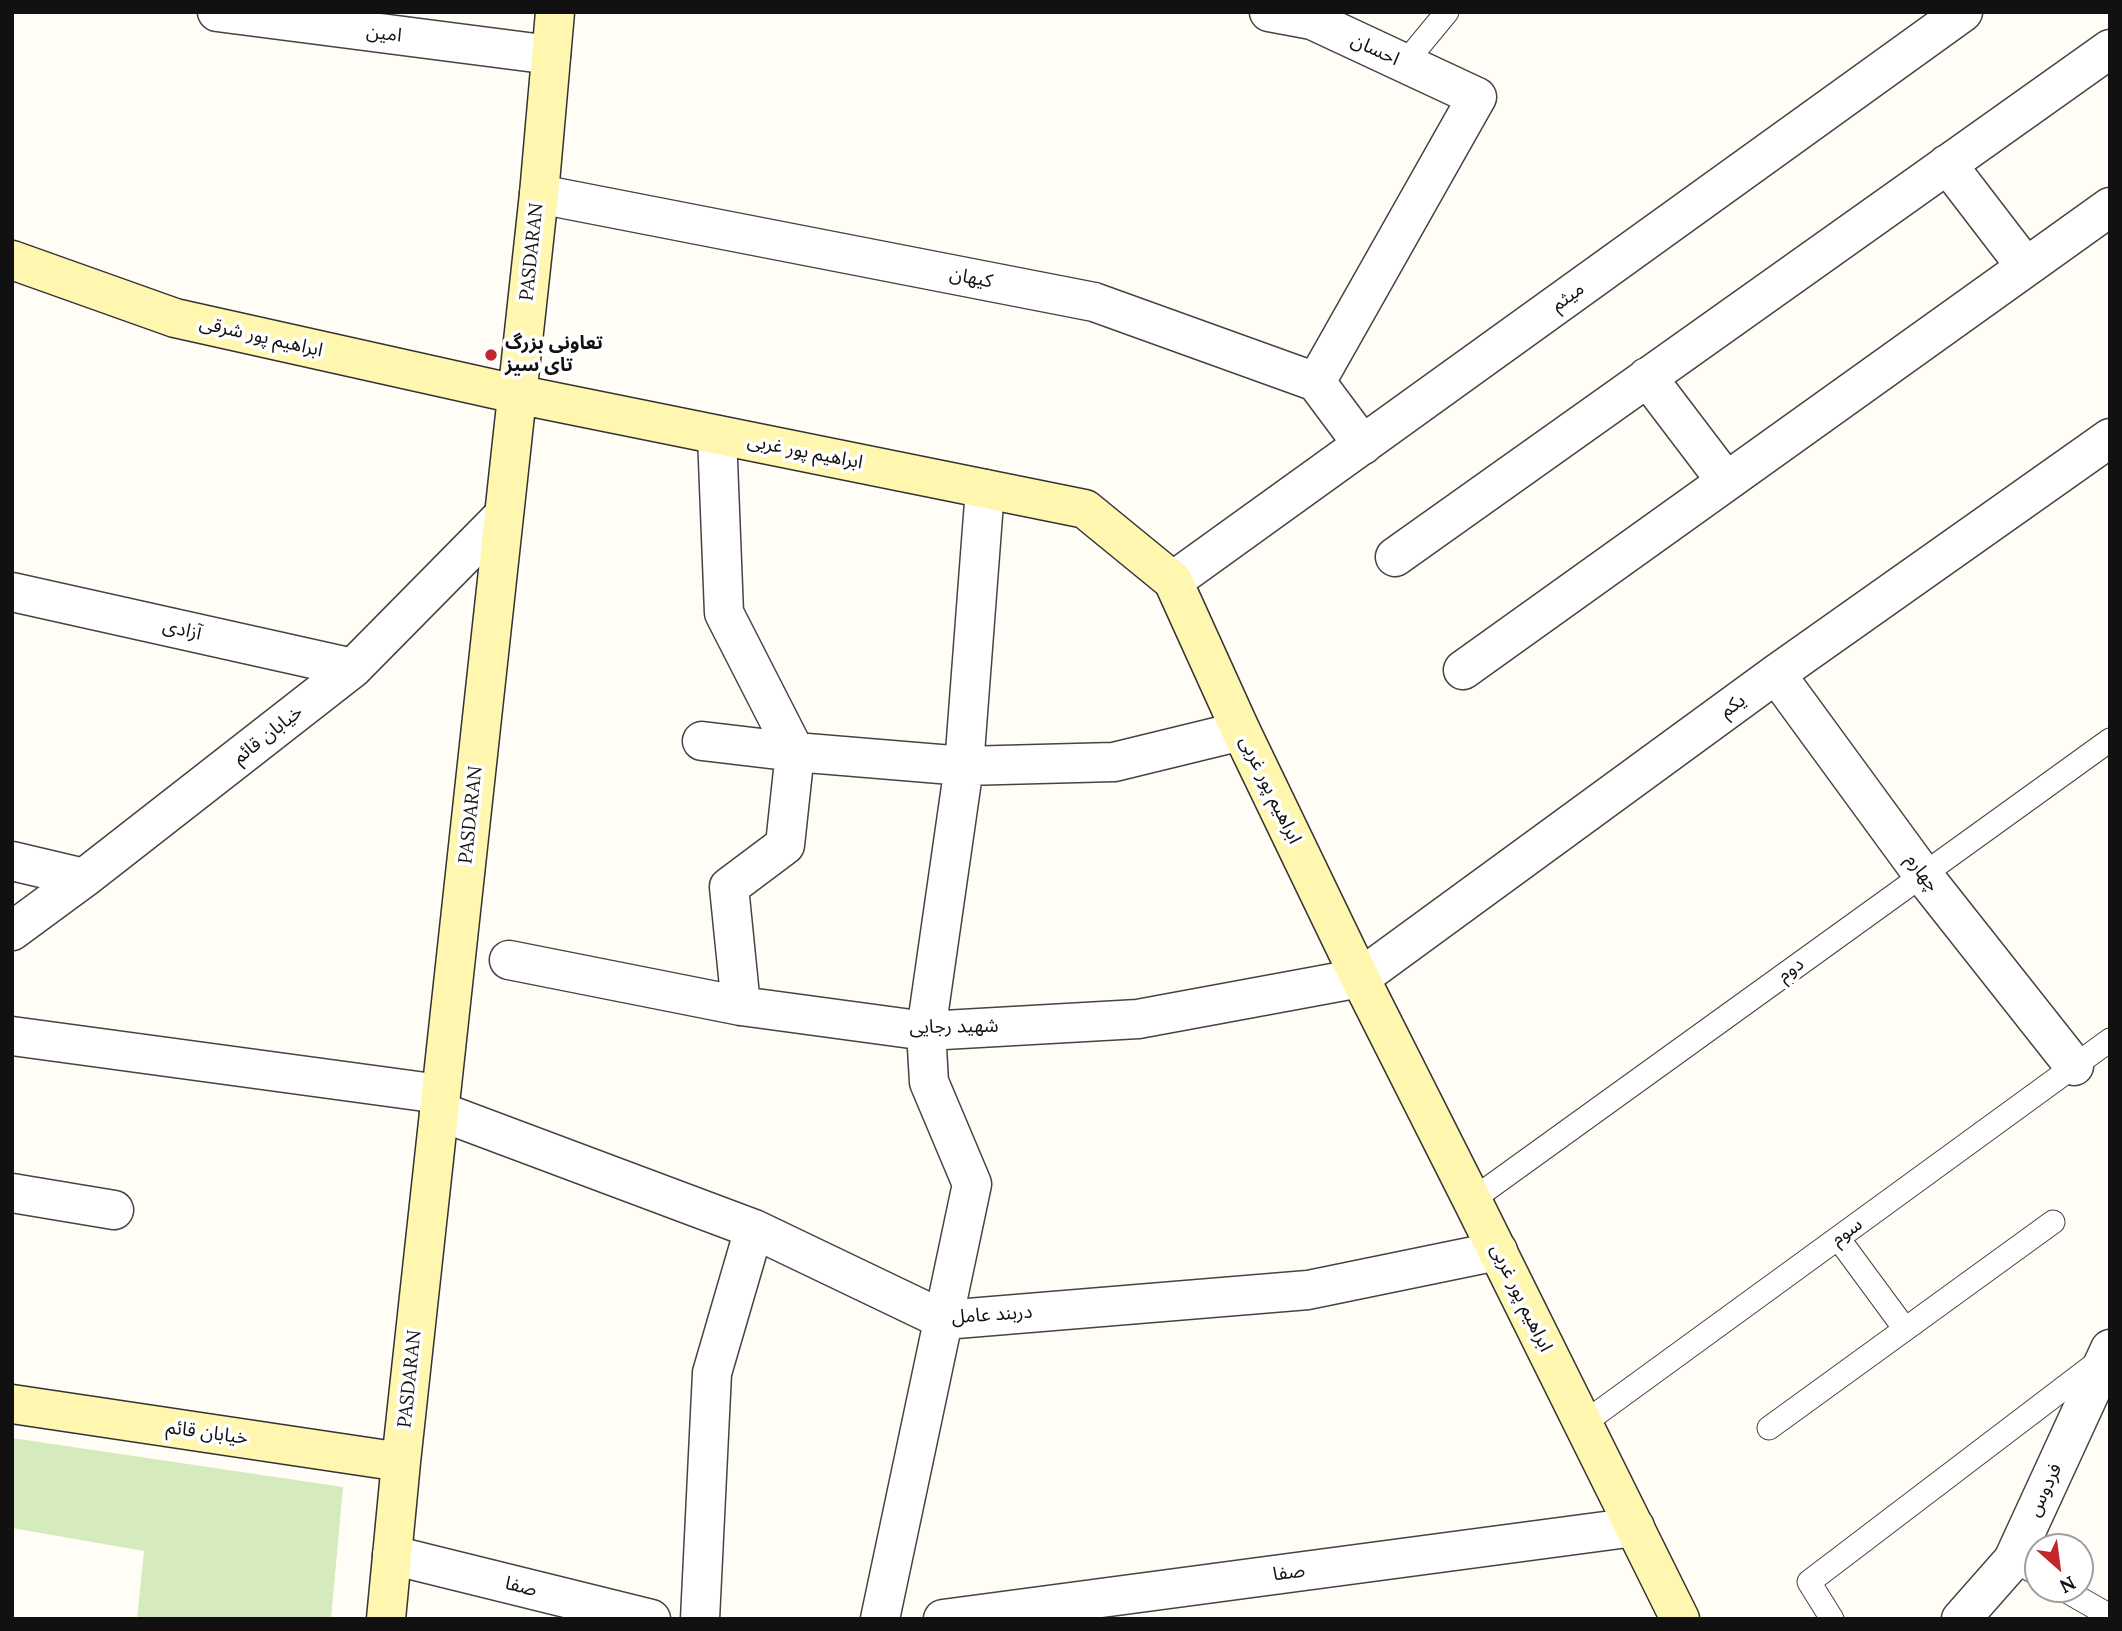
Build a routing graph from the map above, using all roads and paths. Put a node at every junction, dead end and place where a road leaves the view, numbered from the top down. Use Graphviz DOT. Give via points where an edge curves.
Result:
graph roads {
  1 [pos="217,12"];
  2 [pos="555,12"];
  3 [pos="1269,12"];
  4 [pos="1447,12"];
  5 [pos="1963,12"];
  6 [pos="2110,49"];
  7 [pos="551,55"];
  8 [pos="1404,64"];
  9 [pos="1947,164"];
  10 [pos="538,194"];
  11 [pos="2110,206"];
  12 [pos="12,260"];
  13 [pos="2026,267"];
  14 [pos="1647,377"];
  15 [pos="1316,382"];
  16 [pos="516,394"];
  17 [pos="717,435"];
  18 [pos="2110,438"];
  19 [pos="1363,444"];
  20 [pos="1727,481"];
  21 [pos="985,489"];
  22 [pos="503,516"];
  23 [pos="1395,557"];
  24 [pos="1173,581"];
  25 [pos="12,592"];
  26 [pos="352,668"];
  27 [pos="1463,670"];
  28 [pos="1776,674"];
  29 [pos="1241,731"];
  30 [pos="2110,740"];
  31 [pos="702,741"];
  32 [pos="795,752"];
  33 [pos="964,766"];
  34 [pos="12,861"];
  35 [pos="1923,875"];
  36 [pos="84,878"];
  37 [pos="12,931"];
  38 [pos="509,960"];
  39 [pos="1360,978"];
  40 [pos="741,1006"];
  41 [pos="926,1031"];
  42 [pos="12,1036"];
  43 [pos="2110,1040"];
  44 [pos="2074,1066"];
  45 [pos="440,1102"];
  46 [pos="12,1193"];
  47 [pos="1472,1200"];
  48 [pos="114,1210"];
  49 [pos="2053,1222"];
  50 [pos="754,1229"];
  51 [pos="1838,1238"];
  52 [pos="1498,1251"];
  53 [pos="944,1320"];
  54 [pos="1905,1329"];
  55 [pos="2109,1352"];
  56 [pos="12,1404"];
  57 [pos="1584,1423"];
  58 [pos="1769,1428"];
  59 [pos="401,1462"];
  60 [pos="1635,1528"];
  61 [pos="2038,1533"];
  62 [pos="392,1555"];
  63 [pos="2024,1568"];
  64 [pos="2087,1603"];
  65 [pos="2110,1616"];
  66 [pos="386,1619"];
  67 [pos="650,1619"];
  68 [pos="700,1619"];
  69 [pos="880,1619"];
  70 [pos="943,1619"];
  71 [pos="1680,1619"];
  72 [pos="1832,1619"];
  73 [pos="1961,1619"];
  1 -- 7 [label="street, امین"];
  2 -- 7 [label="street, PASDARAN"];
  3 -- 8 [label="street, احسان" via="1312,20"];
  4 -- 8 [label="lane"];
  5 -- 19 [label="street, میثم"];
  6 -- 9 [label="street"];
  7 -- 10 [label="street, PASDARAN"];
  8 -- 15 [label="street, احسان" via="1477,97"];
  9 -- 13 [label="street"];
  9 -- 14 [label="street"];
  10 -- 15 [label="street, کیهان" via="1094,302"];
  10 -- 16 [label="street, PASDARAN"];
  11 -- 13 [label="street"];
  12 -- 16 [label="street, ابراهیم پور شرقی" via="175,318"];
  13 -- 20 [label="street"];
  14 -- 20 [label="street"];
  14 -- 23 [label="street"];
  15 -- 19 [label="street"];
  16 -- 17 [label="street, ابراهیم پور غربی"];
  16 -- 22 [label="street, PASDARAN"];
  17 -- 21 [label="street, ابراهیم پور غربی"];
  17 -- 32 [label="street" via="724,613"];
  18 -- 28 [label="street, یکم"];
  19 -- 24 [label="street, میثم"];
  20 -- 27 [label="street"];
  21 -- 24 [label="street, ابراهیم پور غربی" via="1085,509"];
  21 -- 33 [label="street"];
  22 -- 26 [label="street, خیابان قائم"];
  22 -- 45 [label="street, PASDARAN"];
  24 -- 29 [label="street, ابراهیم پور غربی"];
  25 -- 26 [label="street, آزادی"];
  26 -- 36 [label="street, خیابان قائم"];
  28 -- 35 [label="street, چهارم"];
  28 -- 39 [label="street, یکم"];
  29 -- 33 [label="street" via="1114,762"];
  29 -- 39 [label="street, ابراهیم پور غربی"];
  30 -- 35 [label="lane, دوم"];
  31 -- 32 [label="street"];
  32 -- 33 [label="street"];
  32 -- 40 [label="street" via="785,845 729,887"];
  33 -- 41 [label="street"];
  34 -- 36 [label="street"];
  35 -- 44 [label="street, چهارم"];
  35 -- 47 [label="lane, دوم"];
  36 -- 37 [label="street, خیابان قائم"];
  38 -- 40 [label="street, شهید رجایی"];
  39 -- 41 [label="street, شهید رجایی" via="1138,1019"];
  39 -- 47 [label="street, ابراهیم پور غربی"];
  40 -- 41 [label="street, شهید رجایی"];
  41 -- 53 [label="street" via="929,1082 972,1184"];
  42 -- 45 [label="street, دربند عامل"];
  43 -- 44 [label="lane, سوم"];
  44 -- 51 [label="lane, سوم"];
  45 -- 50 [label="street, دربند عامل"];
  45 -- 59 [label="street, PASDARAN"];
  46 -- 48 [label="street"];
  47 -- 52 [label="street, ابراهیم پور غربی"];
  49 -- 54 [label="lane"];
  50 -- 53 [label="street, دربند عامل"];
  50 -- 68 [label="street" via="712,1373"];
  51 -- 54 [label="lane"];
  51 -- 57 [label="lane, سوم"];
  52 -- 53 [label="street, دربند عامل" via="1308,1290"];
  52 -- 57 [label="street, ابراهیم پور غربی"];
  53 -- 69 [label="street"];
  54 -- 58 [label="lane"];
  55 -- 61 [label="street, فردوس"];
  55 -- 72 [label="lane" via="1809,1582"];
  56 -- 59 [label="street, خیابان قائم"];
  57 -- 60 [label="street, ابراهیم پور غربی"];
  59 -- 62 [label="street, PASDARAN"];
  60 -- 70 [label="street, صفا"];
  60 -- 71 [label="street, ابراهیم پور غربی"];
  62 -- 66 [label="street, PASDARAN"];
  62 -- 67 [label="street, صفا"];
  63 -- 73 [label="street, فردوس"];
  64 -- 65 [label="lane"];
}
